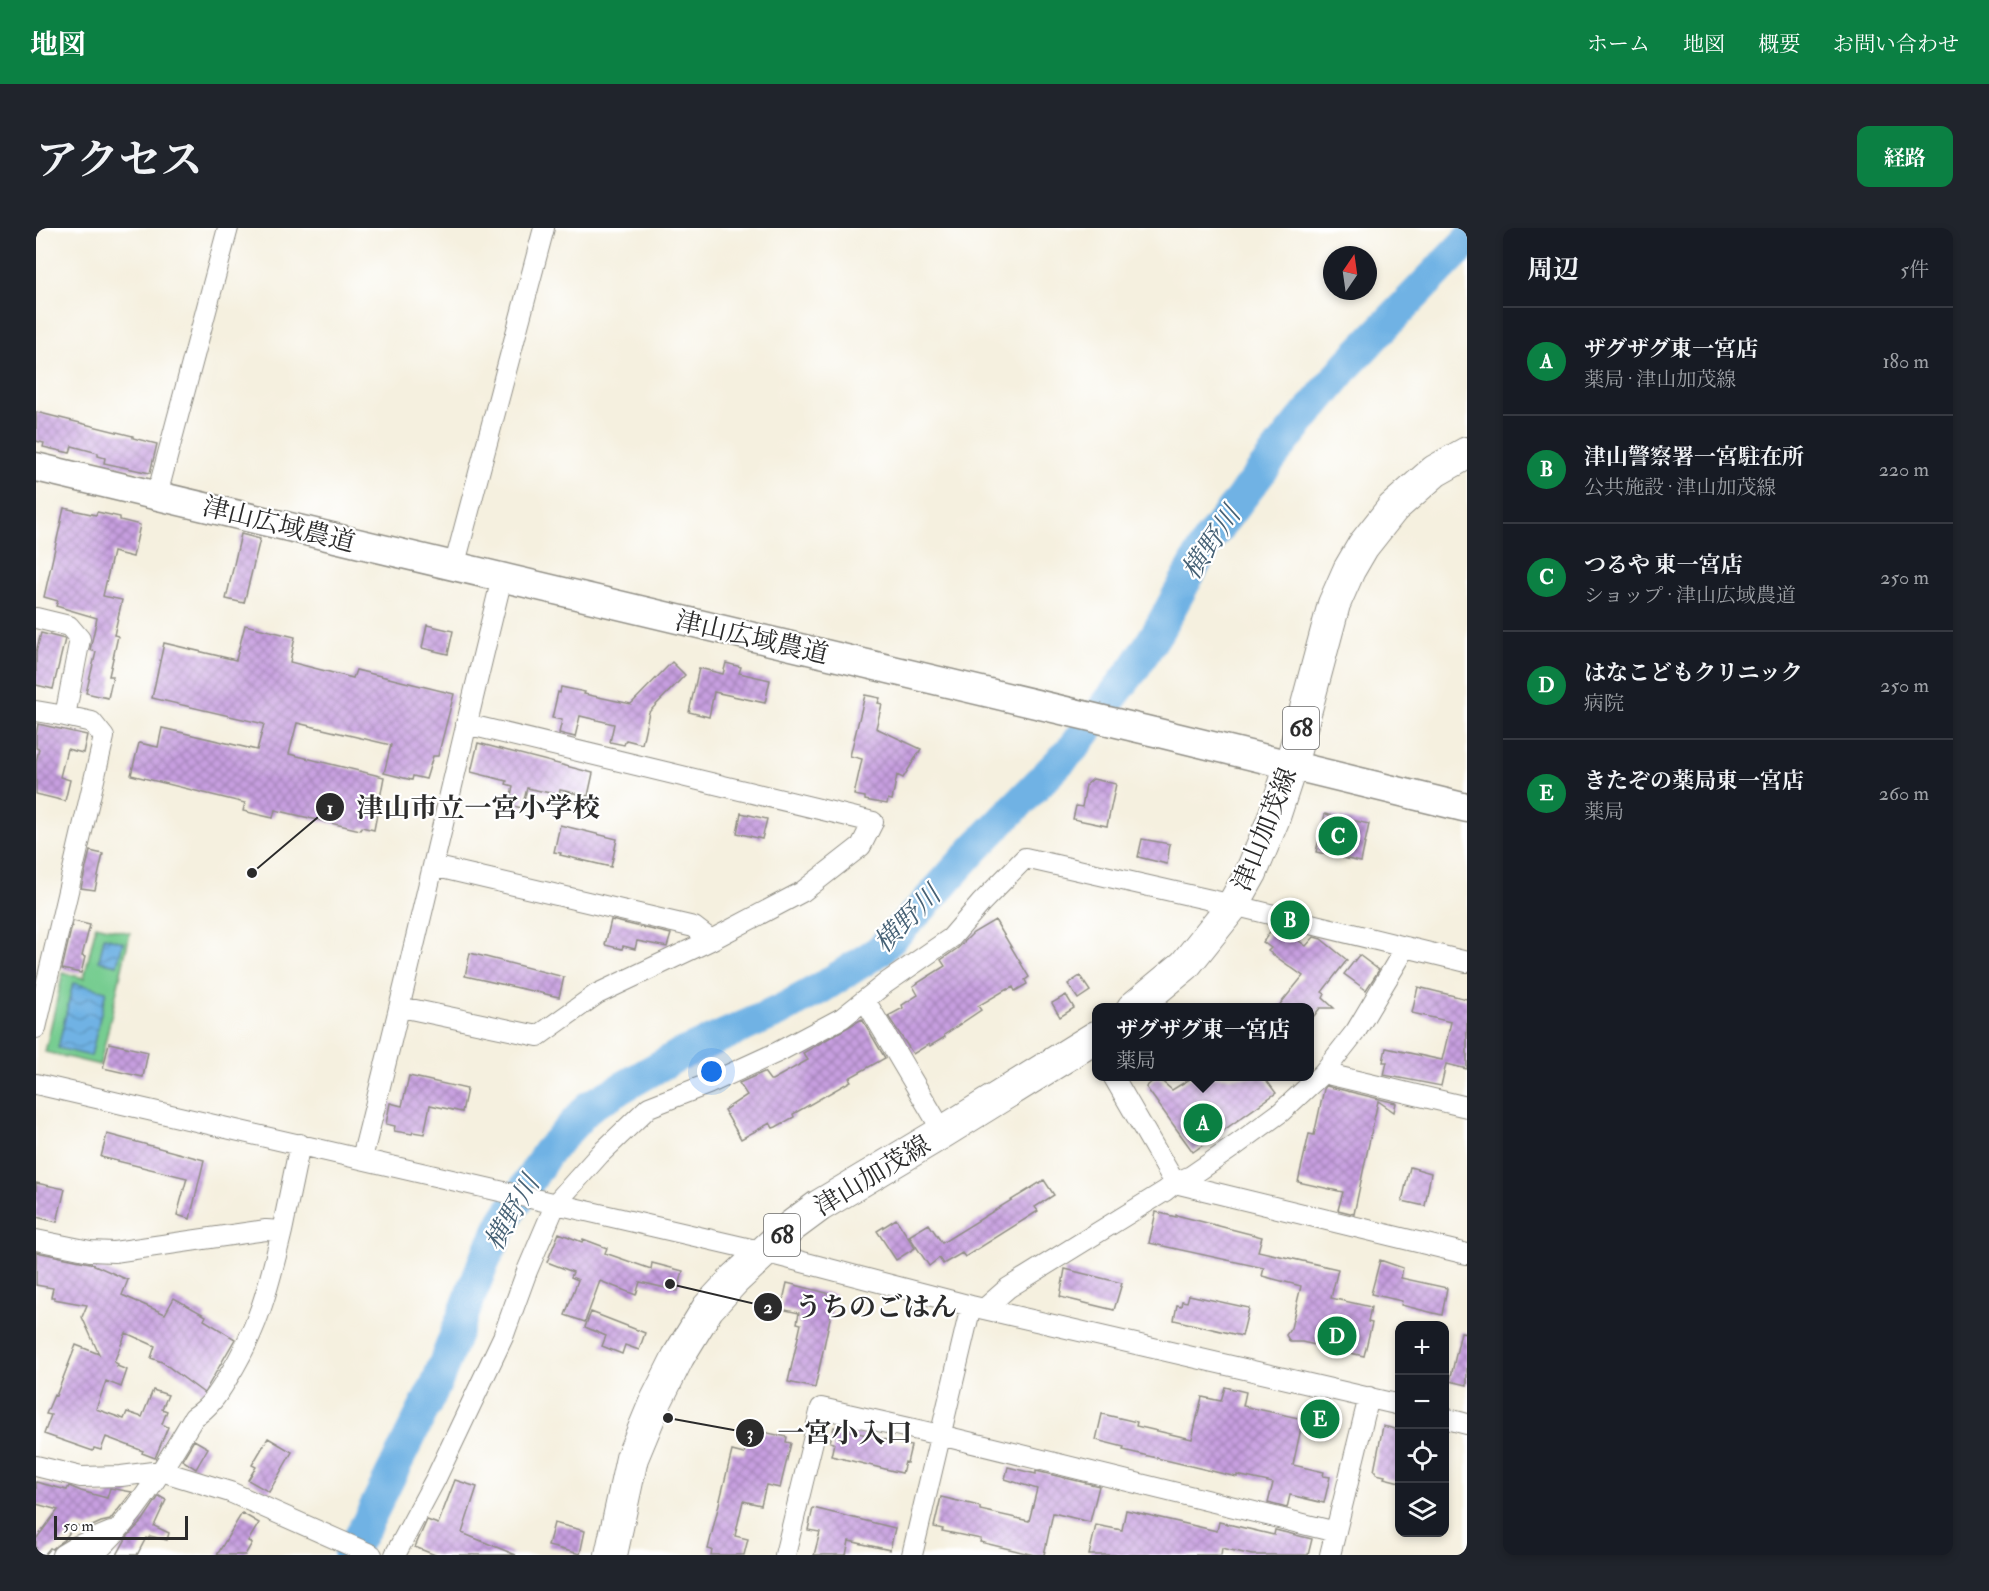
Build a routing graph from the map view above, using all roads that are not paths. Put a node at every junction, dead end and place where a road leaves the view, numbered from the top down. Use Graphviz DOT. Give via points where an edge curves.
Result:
graph roads {
  1 [pos="228,228"];
  2 [pos="544,228"];
  3 [pos="1467,453"];
  4 [pos="36,467"];
  5 [pos="157,495"];
  6 [pos="454,567"];
  7 [pos="502,578"];
  8 [pos="36,618"];
  9 [pos="36,711"];
  10 [pos="65,716"];
  11 [pos="466,724"];
  12 [pos="1291,765"];
  13 [pos="1467,808"];
  14 [pos="433,866"];
  15 [pos="1233,905"];
  16 [pos="711,940"];
  17 [pos="1406,947"];
  18 [pos="1467,962"];
  19 [pos="865,1000"];
  20 [pos="1139,1003"];
  21 [pos="401,1007"];
  22 [pos="36,1028"];
  23 [pos="1092,1044"];
  24 [pos="1323,1073"];
  25 [pos="1115,1081"];
  26 [pos="36,1084"];
  27 [pos="1467,1107"];
  28 [pos="943,1132"];
  29 [pos="300,1144"];
  30 [pos="362,1158"];
  31 [pos="1175,1183"];
  32 [pos="556,1203"];
  33 [pos="282,1231"];
  34 [pos="36,1240"];
  35 [pos="764,1252"];
  36 [pos="1467,1254"];
  37 [pos="978,1307"];
  38 [pos="1369,1397"];
  39 [pos="1395,1405"];
  40 [pos="1449,1419"];
  41 [pos="1467,1424"];
  42 [pos="940,1435"];
  43 [pos="36,1466"];
  44 [pos="161,1471"];
  45 [pos="116,1531"];
  46 [pos="1336,1532"];
  47 [pos="62,1555"];
  48 [pos="93,1555"];
  49 [pos="372,1555"];
  50 [pos="395,1555"];
  51 [pos="611,1555"];
  52 [pos="785,1555"];
  53 [pos="912,1555"];
  54 [pos="1330,1555"];
  1 -- 5 [label="street"];
  2 -- 6 [label="street"];
  3 -- 12 [label="main road, 津山加茂線 / 68" via="1435,471 1393,508 1349,570 1334,604"];
  4 -- 5 [label="street, 津山広域農道"];
  5 -- 6 [label="street, 津山広域農道"];
  6 -- 7 [label="street, 津山広域農道"];
  7 -- 11 [label="street"];
  7 -- 12 [label="street, 津山広域農道"];
  8 -- 10 [label="street" via="69,626 80,639"];
  9 -- 10 [label="street"];
  10 -- 22 [label="street" via="92,722 104,737"];
  11 -- 14 [label="street"];
  11 -- 16 [label="street" via="873,822 861,846 802,892"];
  12 -- 13 [label="street, 津山広域農道"];
  12 -- 15 [label="main road, 津山加茂線 / 68" via="1273,820"];
  14 -- 16 [label="street" via="694,927"];
  14 -- 21 [label="street"];
  15 -- 17 [label="street"];
  15 -- 19 [label="street" via="1024,858 951,938"];
  15 -- 20 [label="main road, 津山加茂線 / 68" via="1185,965"];
  16 -- 21 [label="street" via="597,994 538,1036"];
  17 -- 18 [label="street"];
  17 -- 24 [label="street" via="1356,1031"];
  19 -- 28 [label="street"];
  19 -- 32 [label="street" via="842,1018 777,1052 650,1107"];
  21 -- 30 [label="street"];
  23 -- 28 [label="main road, 津山加茂線 / 68"];
  24 -- 27 [label="street"];
  24 -- 31 [label="street" via="1281,1112 1191,1176"];
  25 -- 31 [label="street"];
  26 -- 29 [label="street"];
  28 -- 35 [label="main road, 津山加茂線 / 68" via="819,1206"];
  29 -- 30 [label="street"];
  29 -- 33 [label="street"];
  30 -- 32 [label="street"];
  31 -- 36 [label="street"];
  31 -- 37 [label="street"];
  32 -- 35 [label="street"];
  32 -- 50 [label="street" via="503,1337"];
  33 -- 34 [label="street" via="114,1252"];
  33 -- 44 [label="street" via="268,1289 245,1349 215,1398 194,1416"];
  35 -- 37 [label="street"];
  35 -- 51 [label="main road, 津山加茂線 / 68" via="708,1308 673,1367 632,1458"];
  37 -- 38 [label="street"];
  37 -- 42 [label="street"];
  38 -- 39 [label="street"];
  38 -- 46 [label="street"];
  40 -- 41 [label="street"];
  42 -- 46 [label="street"];
  42 -- 52 [label="street" via="821,1408"];
  42 -- 53 [label="street"];
  43 -- 44 [label="street" via="81,1477"];
  44 -- 45 [label="street"];
  44 -- 49 [label="street" via="230,1492"];
  45 -- 47 [label="street"];
  45 -- 48 [label="street"];
  46 -- 54 [label="street"];
}
